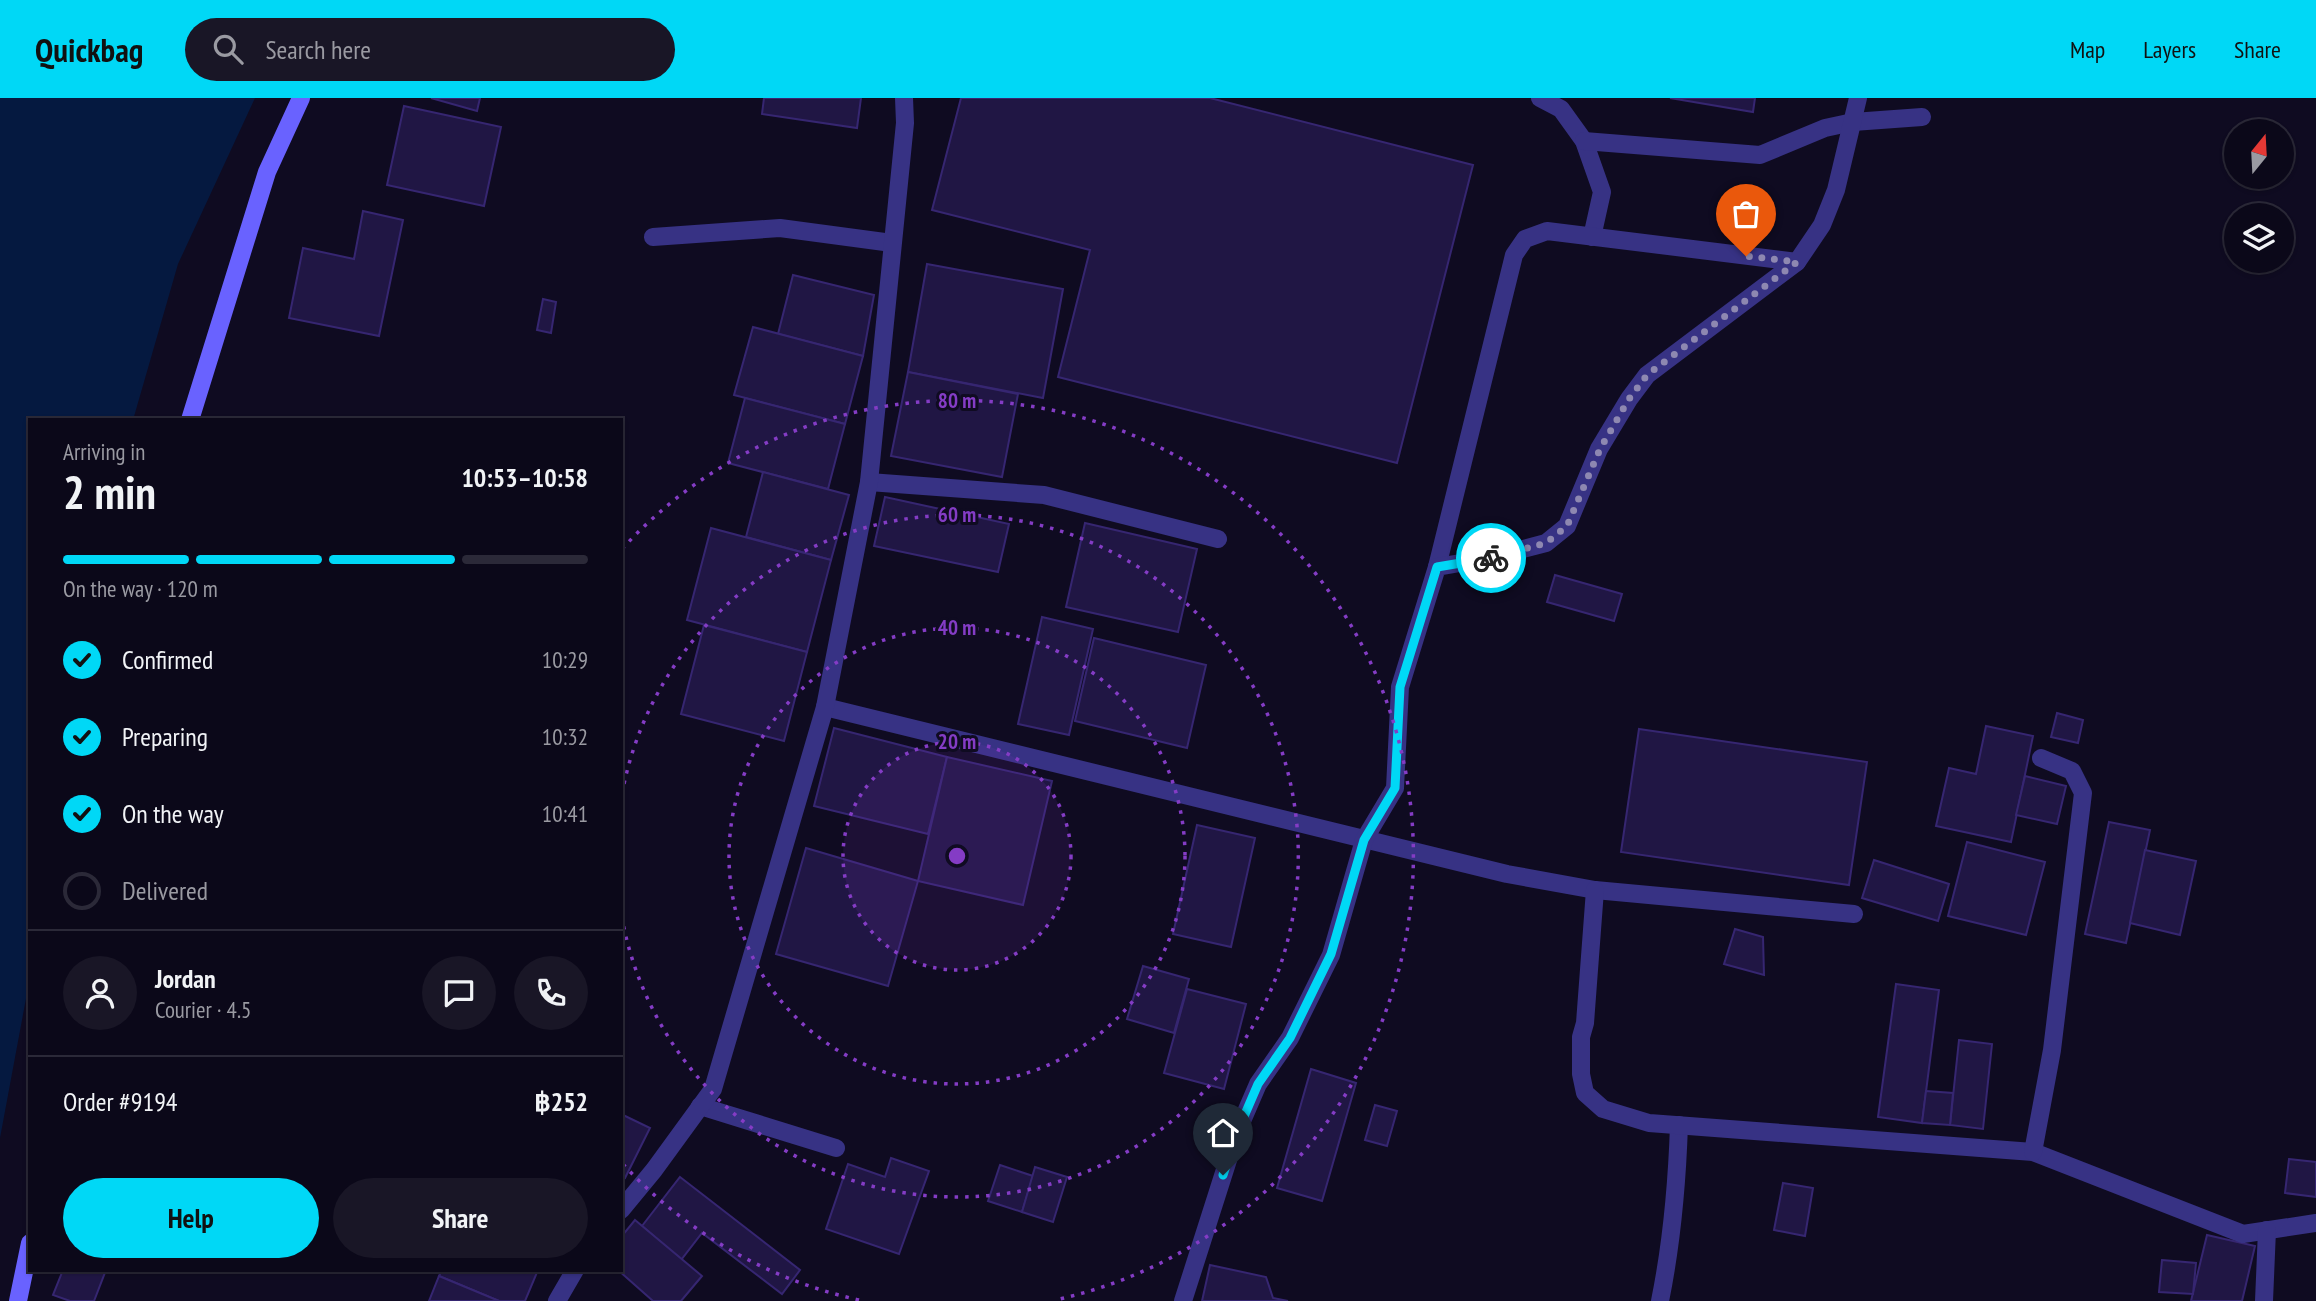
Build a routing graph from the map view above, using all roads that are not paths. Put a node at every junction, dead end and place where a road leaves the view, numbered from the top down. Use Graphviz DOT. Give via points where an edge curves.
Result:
graph roads {
  1 [pos="301,98"];
  2 [pos="904,98"];
  3 [pos="1540,98"];
  4 [pos="1858,98"];
  5 [pos="1922,117"];
  6 [pos="1853,122"];
  7 [pos="1584,141"];
  8 [pos="653,237"];
  9 [pos="1592,237"];
  10 [pos="892,243"];
  11 [pos="1797,262"];
  12 [pos="191,418"];
  13 [pos="869,481"];
  14 [pos="1218,540"];
  15 [pos="1437,567"];
  16 [pos="825,707"];
  17 [pos="2041,758"];
  18 [pos="1364,840"];
  19 [pos="1595,890"];
  20 [pos="1854,914"];
  21 [pos="700,1106"];
  22 [pos="1679,1125"];
  23 [pos="836,1148"];
  24 [pos="2033,1152"];
  25 [pos="624,1201"];
  26 [pos="2316,1223"];
  27 [pos="2267,1230"];
  28 [pos="28,1253"];
  29 [pos="574,1272"];
  30 [pos="18,1301"];
  31 [pos="557,1301"];
  32 [pos="1183,1301"];
  33 [pos="1660,1301"];
  34 [pos="2264,1301"];
  1 -- 12 [label="street" via="267,172"];
  2 -- 10 [label="street"];
  3 -- 7 [label="street" via="1561,110"];
  4 -- 6 [label="street"];
  5 -- 6 [label="street"];
  6 -- 7 [label="street" via="1825,128 1760,155"];
  6 -- 11 [label="street" via="1836,190 1822,225"];
  7 -- 9 [label="street" via="1602,192"];
  8 -- 10 [label="street" via="780,228"];
  9 -- 11 [label="street"];
  9 -- 15 [label="street" via="1546,231 1525,239 1514,254"];
  10 -- 13 [label="street"];
  11 -- 15 [label="street" via="1647,375 1600,449 1567,526 1546,543"];
  13 -- 14 [label="street" via="1044,495"];
  13 -- 16 [label="street"];
  15 -- 18 [label="street" via="1400,687 1395,788"];
  16 -- 18 [label="street"];
  16 -- 21 [label="street" via="713,1088"];
  17 -- 24 [label="street" via="2072,771 2083,793 2052,1050"];
  18 -- 19 [label="street"];
  18 -- 32 [label="street" via="1331,954 1290,1038 1258,1084 1236,1135"];
  19 -- 20 [label="street"];
  19 -- 22 [label="street" via="1581,1037 1585,1093 1603,1109 1649,1123"];
  21 -- 23 [label="street"];
  21 -- 25 [label="street" via="654,1170"];
  22 -- 24 [label="street"];
  22 -- 33 [label="street" via="1676,1195"];
  24 -- 27 [label="street" via="2243,1234"];
  26 -- 27 [label="street"];
  27 -- 34 [label="street"];
  28 -- 30 [label="street"];
  29 -- 31 [label="street"];
}
